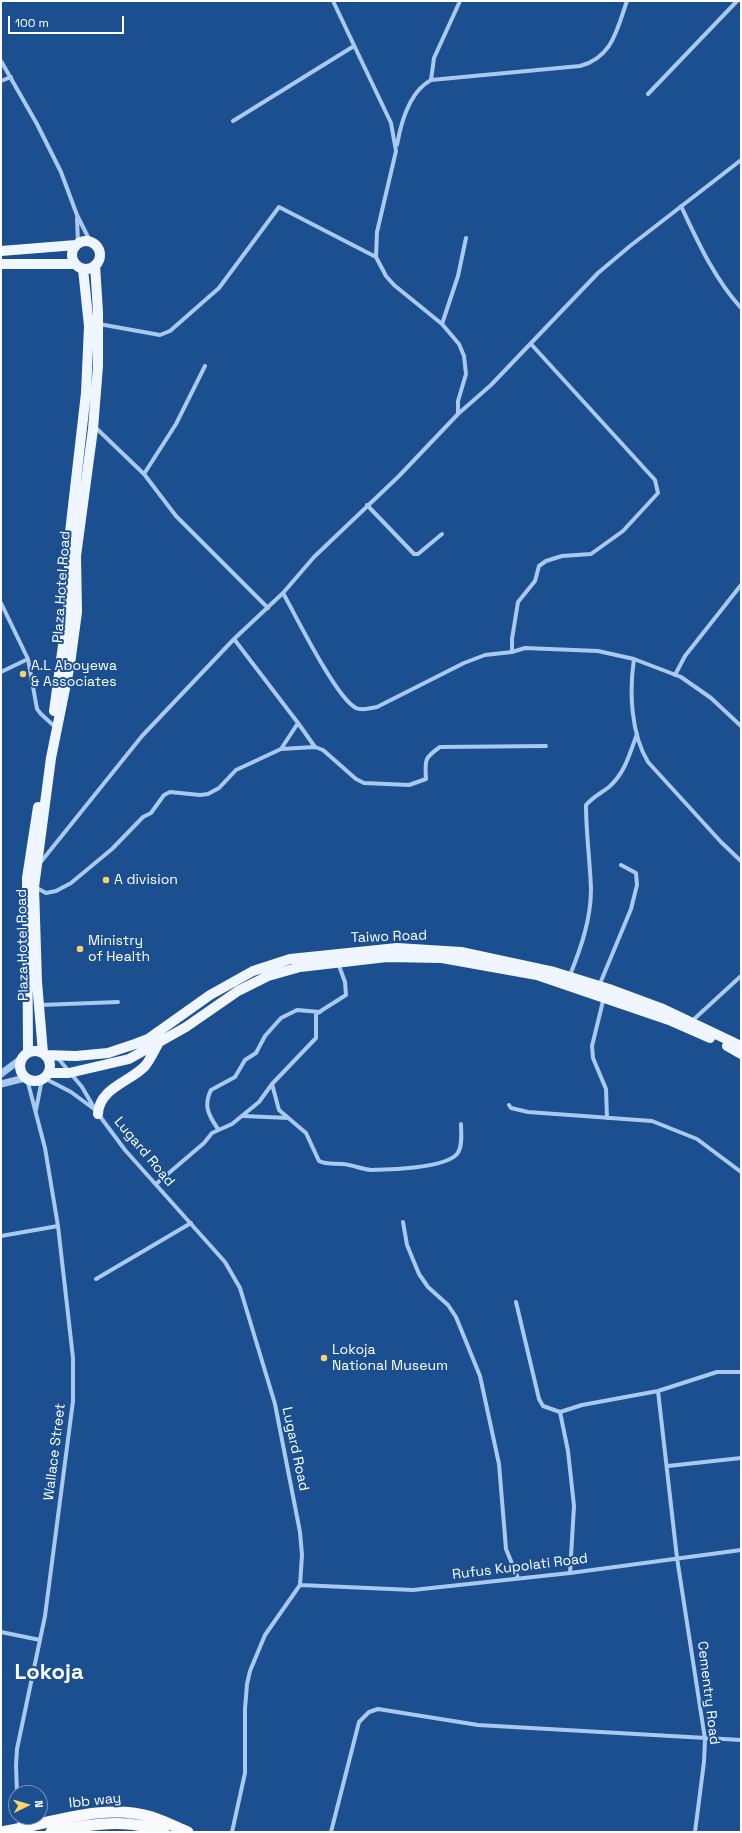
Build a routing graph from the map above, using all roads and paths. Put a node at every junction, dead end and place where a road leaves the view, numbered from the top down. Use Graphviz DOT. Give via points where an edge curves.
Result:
graph roads {
  1 [pos="333,1"];
  2 [pos="460,1"];
  3 [pos="627,1"];
  4 [pos="737,1"];
  5 [pos="354,46"];
  6 [pos="1,61"];
  7 [pos="11,77"];
  8 [pos="431,80"];
  9 [pos="1,81"];
  10 [pos="648,94"];
  11 [pos="233,121"];
  12 [pos="391,123"];
  13 [pos="401,124"];
  14 [pos="396,151"];
  15 [pos="741,160"];
  16 [pos="680,206"];
  17 [pos="77,215"];
  18 [pos="466,238"];
  19 [pos="92,243"];
  20 [pos="77,245"];
  21 [pos="1,251"];
  22 [pos="376,257"];
  23 [pos="1,264"];
  24 [pos="95,265"];
  25 [pos="79,266"];
  26 [pos="741,308"];
  27 [pos="98,324"];
  28 [pos="442,324"];
  29 [pos="532,344"];
  30 [pos="205,366"];
  31 [pos="458,414"];
  32 [pos="93,425"];
  33 [pos="144,474"];
  34 [pos="367,506"];
  35 [pos="442,534"];
  36 [pos="740,588"];
  37 [pos="283,593"];
  38 [pos="1,604"];
  39 [pos="268,608"];
  40 [pos="234,639"];
  41 [pos="512,652"];
  42 [pos="28,659"];
  43 [pos="634,660"];
  44 [pos="1,672"];
  45 [pos="676,676"];
  46 [pos="298,722"];
  47 [pos="52,725"];
  48 [pos="741,726"];
  49 [pos="637,734"];
  50 [pos="546,746"];
  51 [pos="315,747"];
  52 [pos="281,749"];
  53 [pos="741,861"];
  54 [pos="621,864"];
  55 [pos="38,865"];
  56 [pos="27,878"];
  57 [pos="34,887"];
  58 [pos="338,963"];
  59 [pos="741,976"];
  60 [pos="569,978"];
  61 [pos="599,986"];
  62 [pos="604,997"];
  63 [pos="118,1002"];
  64 [pos="38,1005"];
  65 [pos="320,1012"];
  66 [pos="692,1021"];
  67 [pos="158,1044"];
  68 [pos="741,1046"];
  69 [pos="44,1054"];
  70 [pos="741,1054"];
  71 [pos="25,1055"];
  72 [pos="57,1056"];
  73 [pos="70,1073"];
  74 [pos="1,1074"];
  75 [pos="45,1077"];
  76 [pos="26,1078"];
  77 [pos="1,1084"];
  78 [pos="272,1084"];
  79 [pos="509,1105"];
  80 [pos="36,1112"];
  81 [pos="97,1112"];
  82 [pos="242,1116"];
  83 [pos="288,1118"];
  84 [pos="607,1118"];
  85 [pos="461,1124"];
  86 [pos="218,1129"];
  87 [pos="741,1172"];
  88 [pos="156,1184"];
  89 [pos="403,1222"];
  90 [pos="191,1223"];
  91 [pos="58,1226"];
  92 [pos="1,1236"];
  93 [pos="96,1279"];
  94 [pos="516,1302"];
  95 [pos="741,1372"];
  96 [pos="658,1391"];
  97 [pos="560,1412"];
  98 [pos="741,1458"];
  99 [pos="668,1466"];
  100 [pos="741,1550"];
  101 [pos="677,1558"];
  102 [pos="570,1573"];
  103 [pos="518,1578"];
  104 [pos="300,1585"];
  105 [pos="1,1632"];
  106 [pos="40,1640"];
  107 [pos="705,1739"];
  108 [pos="741,1740"];
  109 [pos="17,1785"];
  110 [pos="20,1830"];
  111 [pos="2,1832"];
  112 [pos="52,1832"];
  113 [pos="164,1832"];
  114 [pos="188,1832"];
  115 [pos="232,1832"];
  116 [pos="331,1832"];
  117 [pos="695,1832"];
  1 -- 5 [label="street"];
  2 -- 8 [label="street" via="434,58"];
  3 -- 8 [label="street" via="606,51 593,63"];
  4 -- 10 [label="street"];
  5 -- 11 [label="street"];
  5 -- 12 [label="street"];
  6 -- 7 [label="street"];
  7 -- 9 [label="street"];
  7 -- 17 [label="street" via="61,172"];
  8 -- 13 [label="street" via="422,85 417,92"];
  12 -- 13 [label="street"];
  12 -- 14 [label="street"];
  13 -- 14 [label="street"];
  14 -- 22 [label="street" via="377,232"];
  15 -- 16 [label="street"];
  16 -- 26 [label="street" via="708,262 728,294"];
  16 -- 29 [label="street" via="598,273"];
  17 -- 19 [label="street"];
  17 -- 20 [label="street"];
  18 -- 28 [label="street" via="458,276"];
  19 -- 20 [label="main road" via="83,242"];
  19 -- 24 [label="main road" via="99,253"];
  20 -- 21 [label="main road"];
  20 -- 25 [label="main road" via="72,254"];
  22 -- 27 [label="street" via="280,207 219,288 170,331 160,335"];
  22 -- 28 [label="street" via="394,285"];
  23 -- 25 [label="main road"];
  24 -- 25 [label="main road" via="90,268"];
  24 -- 27 [label="main road, Plaza Hotel Road"];
  25 -- 47 [label="main road, Plaza Hotel Road" via="89,326 86,392 70,532 68,609"];
  27 -- 32 [label="main road, Plaza Hotel Road" via="98,366"];
  28 -- 31 [label="street" via="459,344 464,356 466,374 458,401"];
  29 -- 31 [label="street"];
  29 -- 41 [label="street" via="655,480 658,493 623,531 591,554 562,556 539,566 535,581 518,602"];
  30 -- 33 [label="street" via="176,424"];
  31 -- 34 [label="street"];
  32 -- 33 [label="street"];
  32 -- 55 [label="main road, Plaza Hotel Road" via="76,556 77,612 70,664 51,758"];
  33 -- 39 [label="street" via="176,516"];
  34 -- 35 [label="street" via="414,554 418,554"];
  34 -- 37 [label="street" via="314,557"];
  36 -- 45 [label="street" via="685,656"];
  37 -- 39 [label="street"];
  37 -- 41 [label="street" via="330,677 356,708 377,707 485,655"];
  38 -- 42 [label="street"];
  39 -- 40 [label="street"];
  40 -- 46 [label="street"];
  40 -- 55 [label="street" via="142,736"];
  41 -- 43 [label="street" via="525,648 598,651"];
  42 -- 44 [label="street"];
  42 -- 47 [label="street" via="37,709"];
  43 -- 45 [label="street"];
  43 -- 49 [label="street" via="631,677"];
  45 -- 48 [label="street" via="695,686"];
  46 -- 51 [label="street"];
  46 -- 52 [label="street"];
  47 -- 56 [label="main road, Plaza Hotel Road"];
  49 -- 53 [label="street" via="639,746 648,762"];
  49 -- 60 [label="street" via="625,766 609,787 595,795 586,805 591,890 589,914"];
  50 -- 51 [label="street" via="440,747 427,757 426,779 409,785 364,783"];
  51 -- 52 [label="street"];
  52 -- 57 [label="street" via="236,770 219,788 208,794 170,792 164,795 151,813 143,817 112,849 71,883 46,893"];
  54 -- 61 [label="street" via="636,873 637,885 631,909"];
  55 -- 56 [label="street"];
  55 -- 57 [label="main road, Plaza Hotel Road"];
  56 -- 71 [label="main road, Plaza Hotel Road"];
  57 -- 64 [label="main road, Plaza Hotel Road"];
  58 -- 62 [label="main road, Taiwo Road" via="387,957 448,958 537,975"];
  58 -- 65 [label="street" via="345,982 346,995"];
  58 -- 67 [label="main road, Taiwo Road" via="300,967 268,976 238,991"];
  59 -- 66 [label="street"];
  60 -- 61 [label="main road, Taiwo Road"];
  60 -- 72 [label="main road, Taiwo Road" via="486,956 426,949 390,949 290,959 253,971 210,995 148,1039 108,1052"];
  61 -- 66 [label="main road, Taiwo Road"];
  62 -- 70 [label="main road, Taiwo Road" via="670,1020"];
  62 -- 84 [label="street" via="592,1046 593,1058 606,1089"];
  63 -- 64 [label="street"];
  64 -- 69 [label="main road, Plaza Hotel Road"];
  65 -- 78 [label="street" via="316,1014 316,1038"];
  65 -- 86 [label="street" via="297,1010 281,1018 265,1036 256,1053 245,1060 235,1077 211,1090 206,1105 209,1116"];
  66 -- 68 [label="main road, Taiwo Road"];
  67 -- 73 [label="main road, Taiwo Road" via="129,1059"];
  67 -- 81 [label="main road" via="145,1065 108,1093 100,1102"];
  69 -- 71 [label="main road" via="35,1050"];
  69 -- 72 [label="main road, Taiwo Road"];
  69 -- 75 [label="main road" via="50,1066"];
  71 -- 74 [label="street"];
  71 -- 76 [label="main road" via="20,1065"];
  72 -- 73 [label="street"];
  73 -- 75 [label="main road, Taiwo Road"];
  73 -- 81 [label="street"];
  75 -- 76 [label="main road" via="35,1081"];
  75 -- 80 [label="street"];
  75 -- 81 [label="street" via="71,1092"];
  76 -- 77 [label="street"];
  76 -- 80 [label="street, Wallace Street"];
  78 -- 82 [label="street" via="259,1102"];
  78 -- 83 [label="street" via="279,1110"];
  79 -- 84 [label="street" via="511,1108 528,1112"];
  80 -- 91 [label="street, Wallace Street" via="45,1148"];
  81 -- 88 [label="street, Lugard Road" via="125,1150"];
  82 -- 83 [label="street"];
  82 -- 86 [label="street" via="232,1124"];
  83 -- 85 [label="street" via="306,1133 319,1161 370,1170 410,1169 435,1164 456,1155 460,1149"];
  84 -- 87 [label="street" via="652,1121 671,1127 697,1139"];
  86 -- 88 [label="street"];
  88 -- 90 [label="street, Lugard Road"];
  89 -- 103 [label="street" via="407,1245 419,1274 456,1316 480,1376 499,1464 506,1549"];
  90 -- 93 [label="street"];
  90 -- 104 [label="street, Lugard Road" via="216,1250 233,1274 253,1326 275,1404 300,1532"];
  91 -- 92 [label="street"];
  91 -- 106 [label="street, Wallace Street" via="73,1358 73,1401"];
  94 -- 97 [label="street" via="539,1399 543,1406"];
  95 -- 96 [label="street" via="718,1372"];
  96 -- 97 [label="street" via="582,1405"];
  96 -- 99 [label="street, Cementry Road"];
  97 -- 102 [label="street" via="568,1451 574,1506"];
  98 -- 99 [label="street"];
  99 -- 101 [label="street, Cementry Road"];
  100 -- 101 [label="street, Rufus Kupolati Road"];
  101 -- 102 [label="street, Rufus Kupolati Road"];
  101 -- 107 [label="street, Cementry Road"];
  102 -- 103 [label="street, Rufus Kupolati Road"];
  103 -- 104 [label="street, Rufus Kupolati Road" via="413,1590"];
  104 -- 115 [label="street" via="265,1636 250,1671 245,1709 245,1773"];
  105 -- 106 [label="street"];
  106 -- 109 [label="street, Wallace Street" via="17,1749"];
  107 -- 108 [label="street"];
  107 -- 116 [label="street" via="478,1725 378,1709 369,1712 359,1722"];
  107 -- 117 [label="street, Cementry Road"];
  110 -- 111 [label="highway, Ibb way"];
  110 -- 114 [label="highway, Ibb way" via="65,1819 123,1812 151,1817"];
  112 -- 113 [label="highway" via="122,1822 148,1826"];
}
